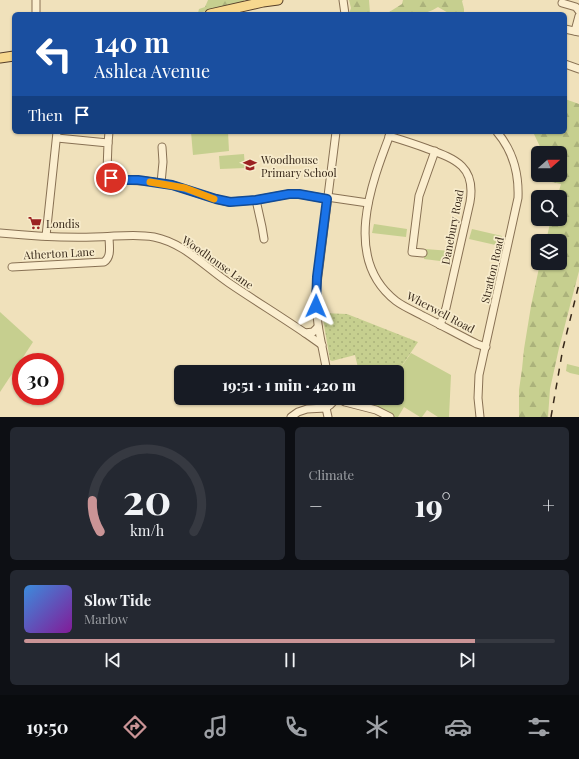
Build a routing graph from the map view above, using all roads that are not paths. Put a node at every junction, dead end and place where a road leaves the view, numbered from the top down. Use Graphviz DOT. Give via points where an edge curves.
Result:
graph roads {
  1 [pos="36,0"];
  2 [pos="278,0"];
  3 [pos="343,0"];
  4 [pos="562,3"];
  5 [pos="36,12"];
  6 [pos="220,12"];
  7 [pos="345,12"];
  8 [pos="579,12"];
  9 [pos="579,16"];
  10 [pos="567,30"];
  11 [pos="577,32"];
  12 [pos="12,56"];
  13 [pos="0,58"];
  14 [pos="567,65"];
  15 [pos="579,69"];
  16 [pos="109,134"];
  17 [pos="336,134"];
  18 [pos="390,134"];
  19 [pos="499,134"];
  20 [pos="57,135"];
  21 [pos="108,143"];
  22 [pos="162,147"];
  23 [pos="435,151"];
  24 [pos="161,183"];
  25 [pos="327,198"];
  26 [pos="256,200"];
  27 [pos="368,204"];
  28 [pos="0,234"];
  29 [pos="46,236"];
  30 [pos="109,237"];
  31 [pos="264,238"];
  32 [pos="423,254"];
  33 [pos="12,266"];
  34 [pos="440,325"];
  35 [pos="318,327"];
  36 [pos="304,333"];
  37 [pos="322,345"];
  38 [pos="486,348"];
  39 [pos="326,365"];
  40 [pos="330,405"];
  41 [pos="357,405"];
  42 [pos="326,408"];
  43 [pos="291,417"];
  44 [pos="328,417"];
  45 [pos="390,417"];
  46 [pos="480,417"];
  1 -- 5 [label="street"];
  2 -- 6 [label="main road"];
  3 -- 7 [label="street"];
  4 -- 8 [label="street" via="576,6"];
  9 -- 11 [label="street"];
  10 -- 11 [label="street"];
  12 -- 13 [label="main road"];
  14 -- 15 [label="street"];
  16 -- 21 [label="street"];
  17 -- 25 [label="street"];
  18 -- 23 [label="street, Danebury Road"];
  18 -- 27 [label="street, Wherwell Road" via="374,175"];
  19 -- 38 [label="street, Stratton Road" via="513,158 518,198"];
  20 -- 21 [label="street"];
  20 -- 29 [label="street"];
  21 -- 24 [label="street" via="107,168 111,178"];
  22 -- 24 [label="street" via="164,162"];
  23 -- 32 [label="street" via="419,196 413,237 412,252"];
  23 -- 34 [label="street, Danebury Road" via="449,156 461,165 468,176 471,188 470,202"];
  24 -- 26 [label="street" via="222,201"];
  25 -- 26 [label="street" via="295,193"];
  25 -- 27 [label="street"];
  25 -- 35 [label="street" via="316,284"];
  26 -- 31 [label="street"];
  27 -- 34 [label="street, Wherwell Road" via="365,245 377,279 400,303"];
  28 -- 29 [label="street, Woodhouse Lane"];
  29 -- 30 [label="street, Woodhouse Lane"];
  30 -- 33 [label="street, Atherton Lane" via="109,256 104,262"];
  30 -- 36 [label="street, Woodhouse Lane" via="150,236 177,245"];
  34 -- 38 [label="street, Wherwell Road"];
  35 -- 36 [label="street" via="313,332"];
  35 -- 37 [label="street"];
  36 -- 37 [label="street, Woodhouse Lane"];
  37 -- 39 [label="street"];
  38 -- 46 [label="street, Stratton Road" via="479,382"];
  40 -- 42 [label="street"];
  41 -- 45 [label="street"];
  42 -- 43 [label="street" via="307,409"];
  42 -- 44 [label="street"];
}
